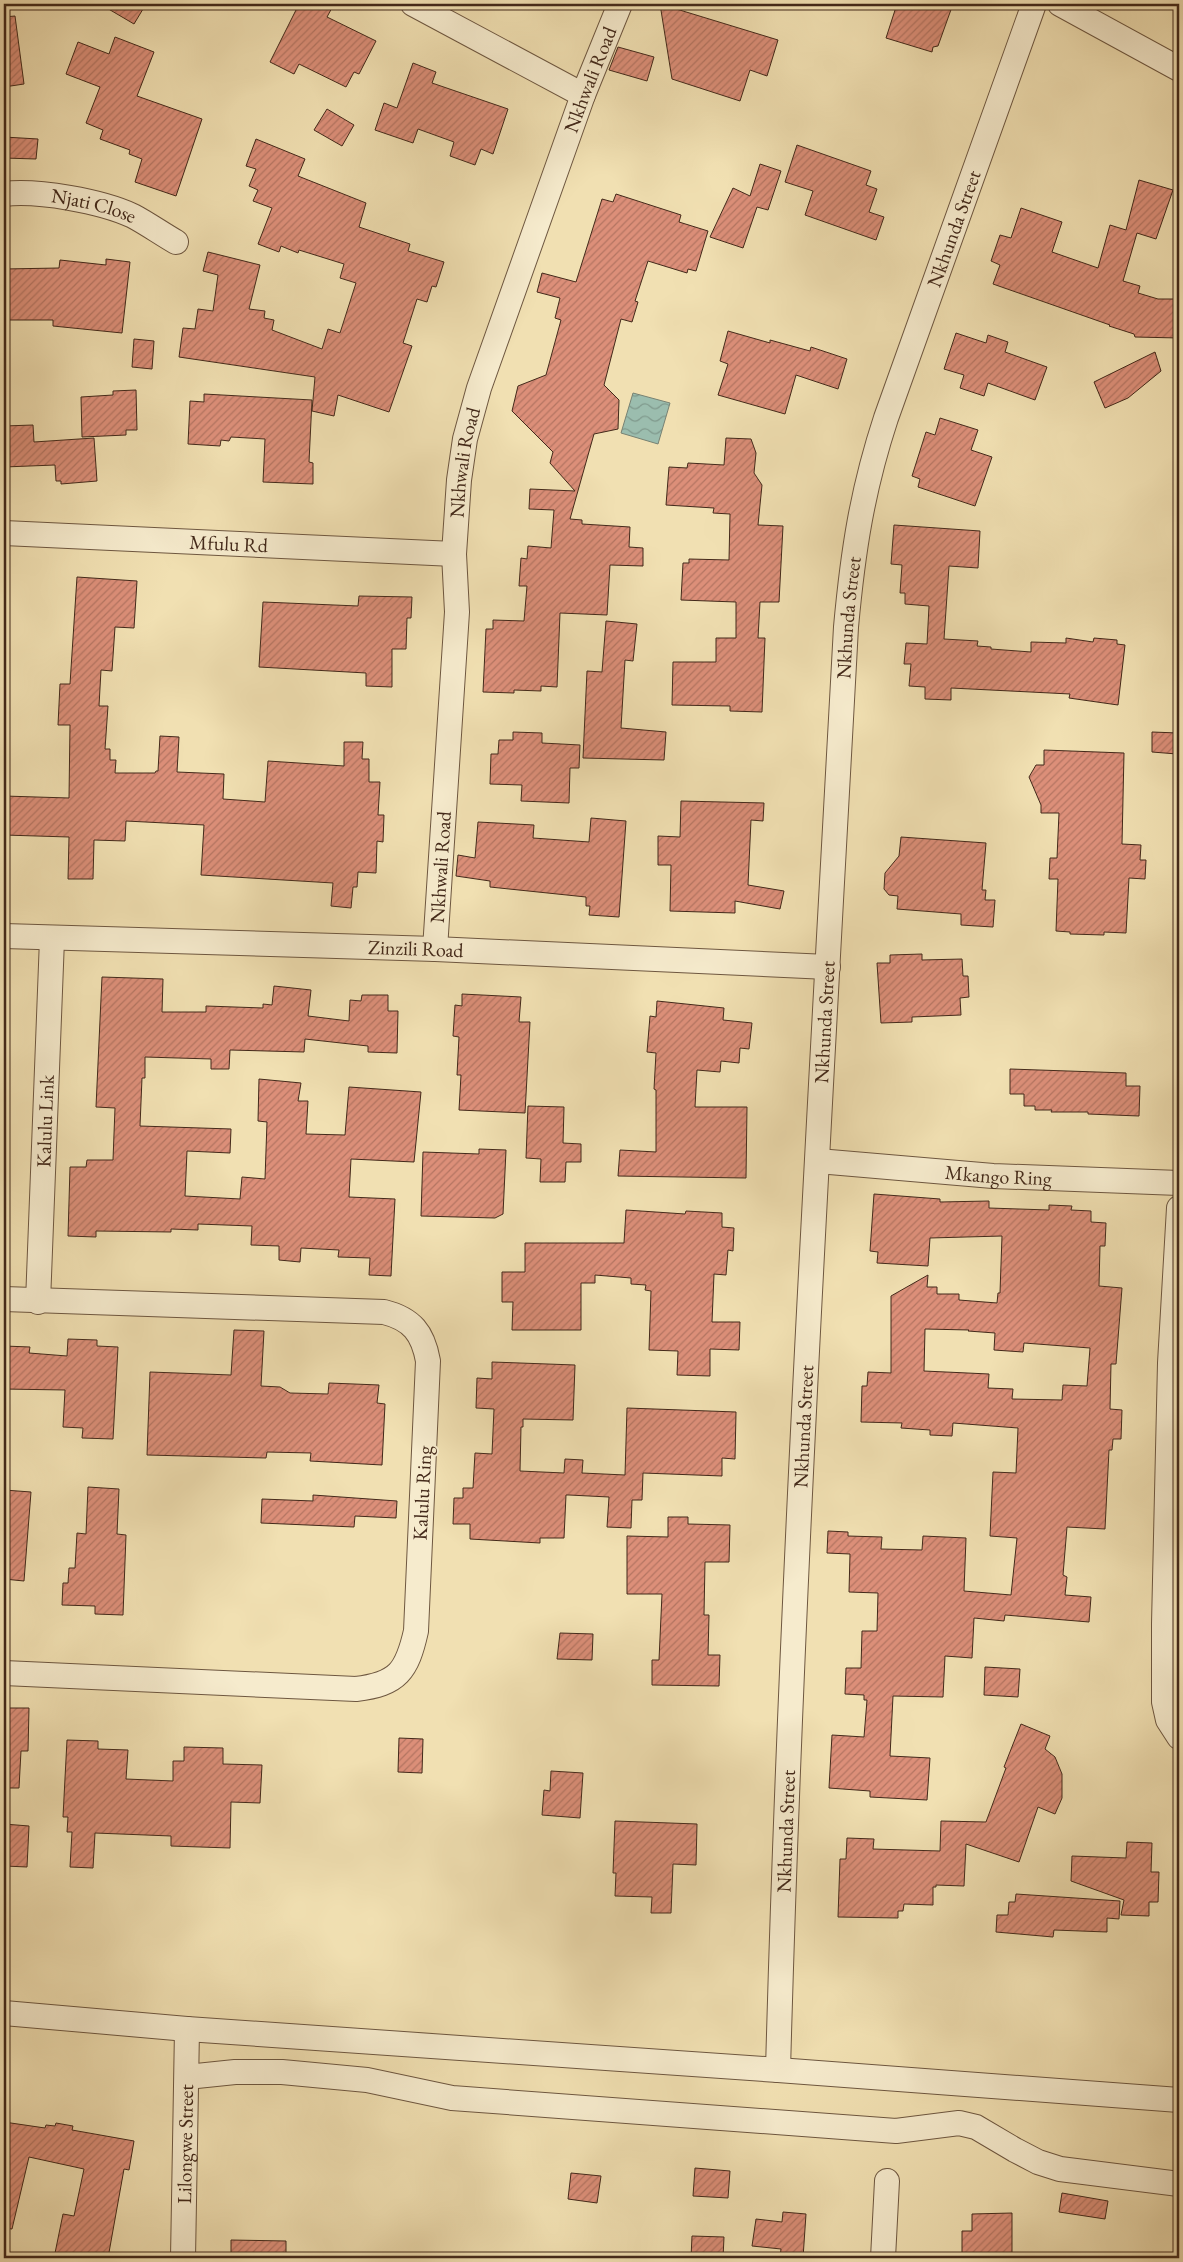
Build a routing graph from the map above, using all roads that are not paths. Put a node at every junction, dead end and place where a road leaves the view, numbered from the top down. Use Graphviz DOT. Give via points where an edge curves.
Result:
graph roads {
  1 [pos="413,4"];
  2 [pos="620,4"];
  3 [pos="1034,4"];
  4 [pos="1060,4"];
  5 [pos="1179,69"];
  6 [pos="583,95"];
  7 [pos="4,194"];
  8 [pos="176,242"];
  9 [pos="4,533"];
  10 [pos="454,554"];
  11 [pos="4,936"];
  12 [pos="52,939"];
  13 [pos="435,949"];
  14 [pos="828,967"];
  15 [pos="818,1161"];
  16 [pos="1179,1182"];
  17 [pos="1179,1208"];
  18 [pos="4,1300"];
  19 [pos="38,1302"];
  20 [pos="4,1673"];
  21 [pos="1179,1737"];
  22 [pos="4,2013"];
  23 [pos="187,2029"];
  24 [pos="778,2070"];
  25 [pos="187,2077"];
  26 [pos="1179,2100"];
  27 [pos="887,2181"];
  28 [pos="1179,2184"];
  29 [pos="183,2258"];
  30 [pos="882,2258"];
  1 -- 6 [label="street"];
  2 -- 6 [label="street, Nkhwali Road"];
  3 -- 14 [label="street, Nkhunda Street" via="886,418 865,486 853,553 846,626"];
  4 -- 5 [label="street"];
  6 -- 10 [label="street, Nkhwali Road" via="465,439"];
  7 -- 8 [label="street, Njati Close" via="53,196 118,210"];
  9 -- 10 [label="street, Mfulu Rd"];
  10 -- 13 [label="street, Nkhwali Road" via="457,612"];
  11 -- 12 [label="street, Zinzili Road"];
  12 -- 13 [label="street, Zinzili Road"];
  12 -- 19 [label="street, Kalulu Link"];
  13 -- 14 [label="street, Zinzili Road"];
  14 -- 15 [label="street, Nkhunda Street"];
  15 -- 16 [label="street, Mkango Ring" via="993,1176"];
  15 -- 24 [label="street, Nkhunda Street" via="785,1810"];
  17 -- 21 [label="street" via="1170,1363 1164,1624 1164,1702 1168,1720"];
  18 -- 19 [label="street, Kalulu Ring"];
  19 -- 20 [label="street, Kalulu Ring" via="384,1312 398,1315 409,1323 426,1346 428,1362 416,1631 410,1656 399,1674 388,1682 356,1690"];
  22 -- 23 [label="street"];
  23 -- 24 [label="street"];
  23 -- 25 [label="street, Lilongwe Street"];
  24 -- 26 [label="street"];
  25 -- 28 [label="street" via="235,2072 292,2073 367,2080 452,2098 896,2131 959,2123 976,2127 1038,2162 1060,2169"];
  25 -- 29 [label="street, Lilongwe Street"];
  27 -- 30 [label="street"];
}
